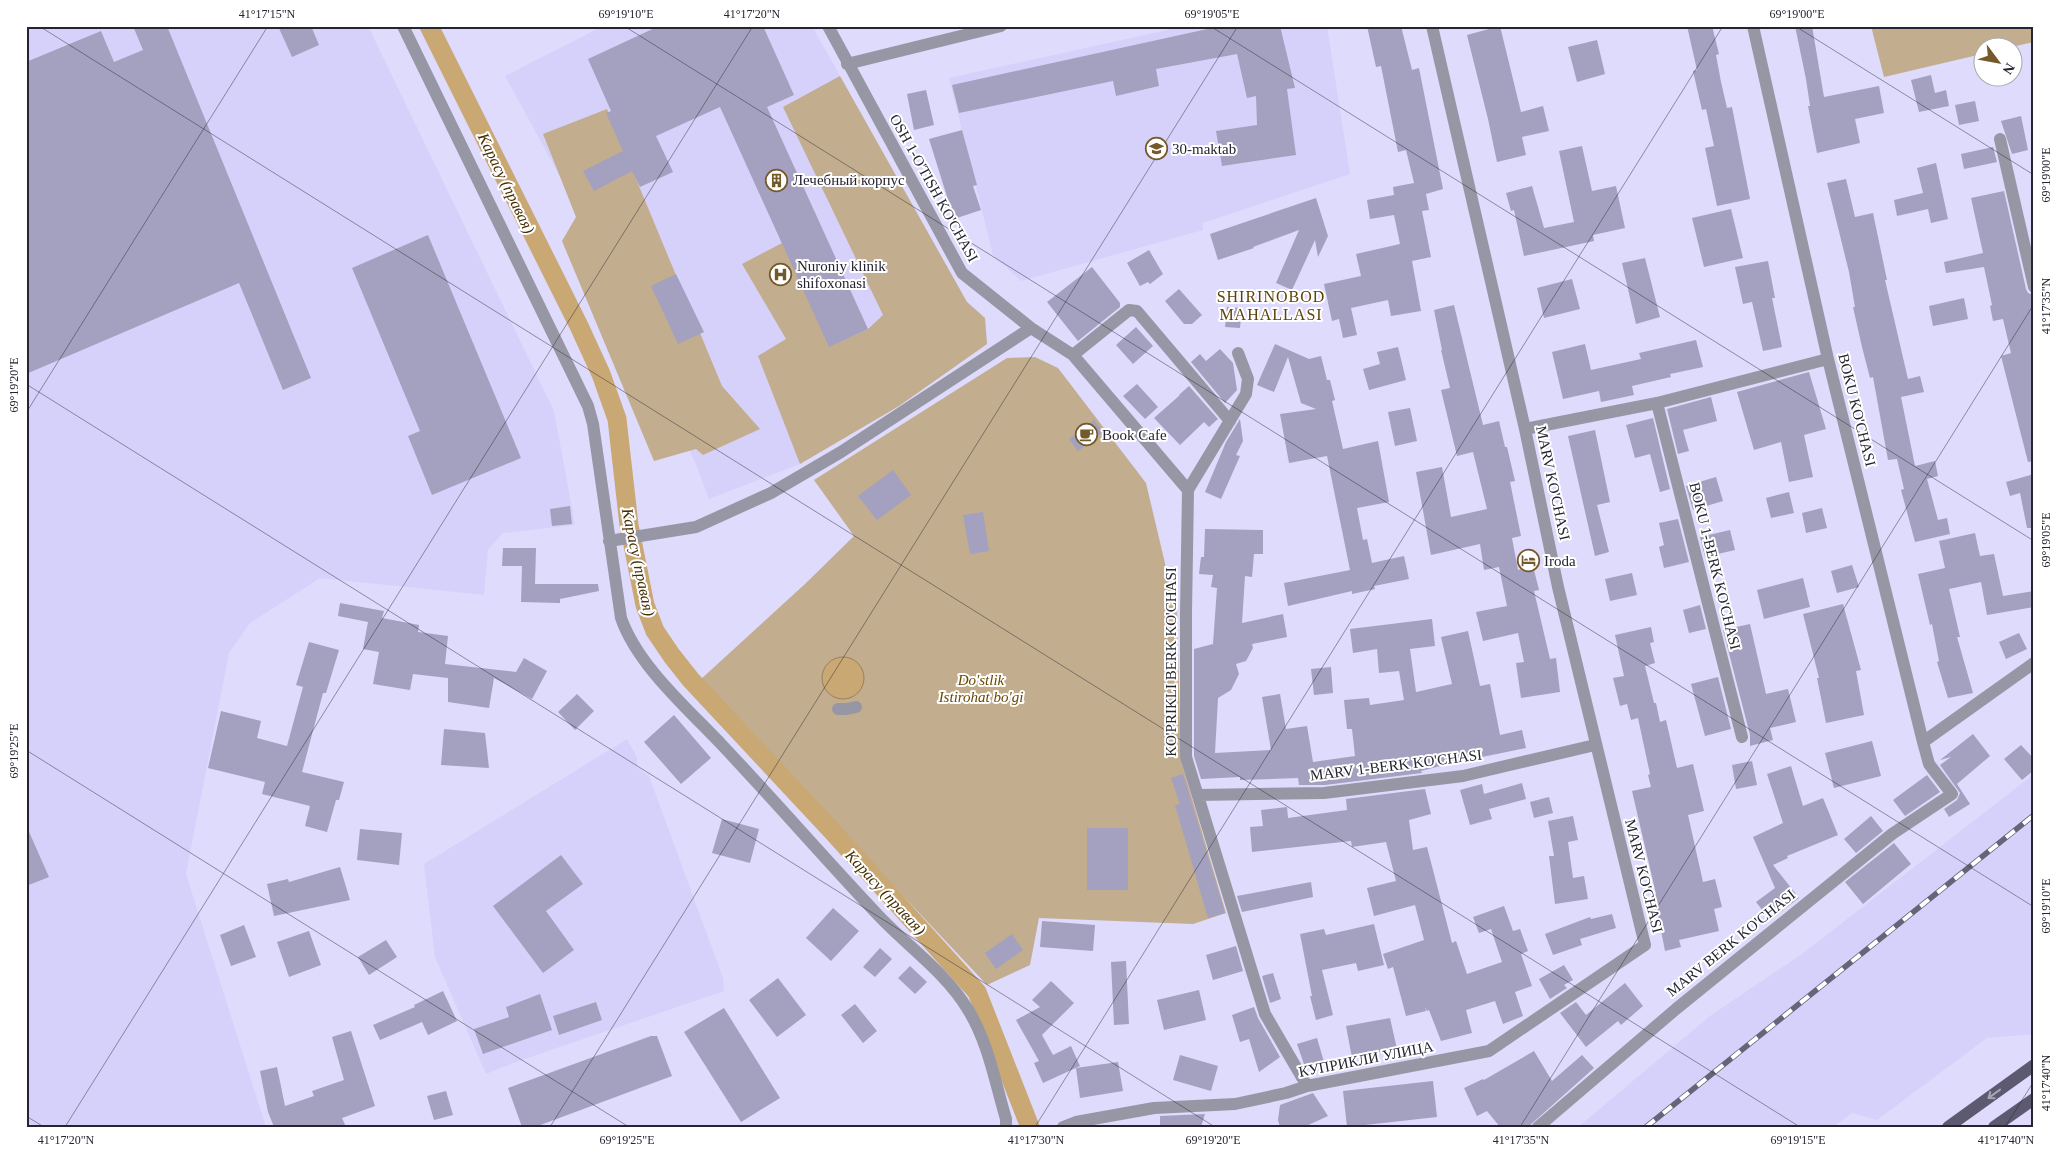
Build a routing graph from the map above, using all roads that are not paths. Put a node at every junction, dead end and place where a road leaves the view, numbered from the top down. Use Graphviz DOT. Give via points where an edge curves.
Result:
graph roads {
  1 [pos="402,26"];
  2 [pos="828,26"];
  3 [pos="1001,26"];
  4 [pos="1432,26"];
  5 [pos="1753,26"];
  6 [pos="847,64"];
  7 [pos="2000,139"];
  8 [pos="2034,287"];
  9 [pos="1031,328"];
  10 [pos="1238,352"];
  11 [pos="1073,355"];
  12 [pos="1828,359"];
  13 [pos="1657,403"];
  14 [pos="1230,421"];
  15 [pos="1525,429"];
  16 [pos="1188,490"];
  17 [pos="614,541"];
  18 [pos="2034,662"];
  19 [pos="856,707"];
  20 [pos="838,709"];
  21 [pos="1742,737"];
  22 [pos="1922,742"];
  23 [pos="1595,745"];
  24 [pos="1952,794"];
  25 [pos="1198,795"];
  26 [pos="1644,945"];
  27 [pos="2034,1065"];
  28 [pos="1307,1086"];
  29 [pos="2034,1099"];
  30 [pos="1006,1127"];
  31 [pos="1063,1127"];
  32 [pos="1538,1127"];
  33 [pos="1948,1127"];
  34 [pos="1994,1127"];
  1 -- 17 [label="street" via="588,406"];
  2 -- 6 [label="street, OSH 1-O'TISH KO'CHASI"];
  3 -- 6 [label="street"];
  4 -- 15 [label="street, MARV KO'CHASI"];
  5 -- 12 [label="street, BOKU KO'CHASI"];
  6 -- 9 [label="street, OSH 1-O'TISH KO'CHASI" via="962,273"];
  7 -- 8 [label="street"];
  9 -- 11 [label="street, OSH 1-O'TISH KO'CHASI"];
  9 -- 17 [label="street" via="786,485 696,527"];
  10 -- 14 [label="street" via="1248,384 1246,394"];
  11 -- 14 [label="street" via="1129,310 1137,311"];
  11 -- 16 [label="street, OSH 1-O'TISH KO'CHASI"];
  12 -- 13 [label="street"];
  12 -- 22 [label="street, BOKU KO'CHASI"];
  13 -- 15 [label="street"];
  13 -- 21 [label="street, BOKU 1-BERK KO'CHASI"];
  14 -- 16 [label="street"];
  15 -- 23 [label="street, MARV KO'CHASI"];
  16 -- 25 [label="street, KO'PRIKLI BERK KO'CHASI" via="1186,757"];
  17 -- 30 [label="street" via="621,618 641,658 879,916 950,986 980,1033"];
  18 -- 22 [label="street"];
  19 -- 20 [label="street"];
  22 -- 24 [label="street, BOKU KO'CHASI" via="1929,764"];
  23 -- 25 [label="street, MARV 1-BERK KO'CHASI" via="1463,776 1324,793"];
  23 -- 26 [label="street, MARV KO'CHASI"];
  24 -- 32 [label="street, MARV BERK KO'CHASI" via="1892,834 1676,1009"];
  25 -- 28 [label="street, KO'PRIKLI BERK KO'CHASI" via="1265,1014"];
  26 -- 28 [label="street, КУПРИКЛИ УЛИЦА" via="1489,1051"];
  27 -- 33 [label="main road, one-way"];
  28 -- 31 [label="street, КУПРИКЛИ УЛИЦА" via="1235,1104 1154,1108"];
  29 -- 34 [label="main road"];
}
